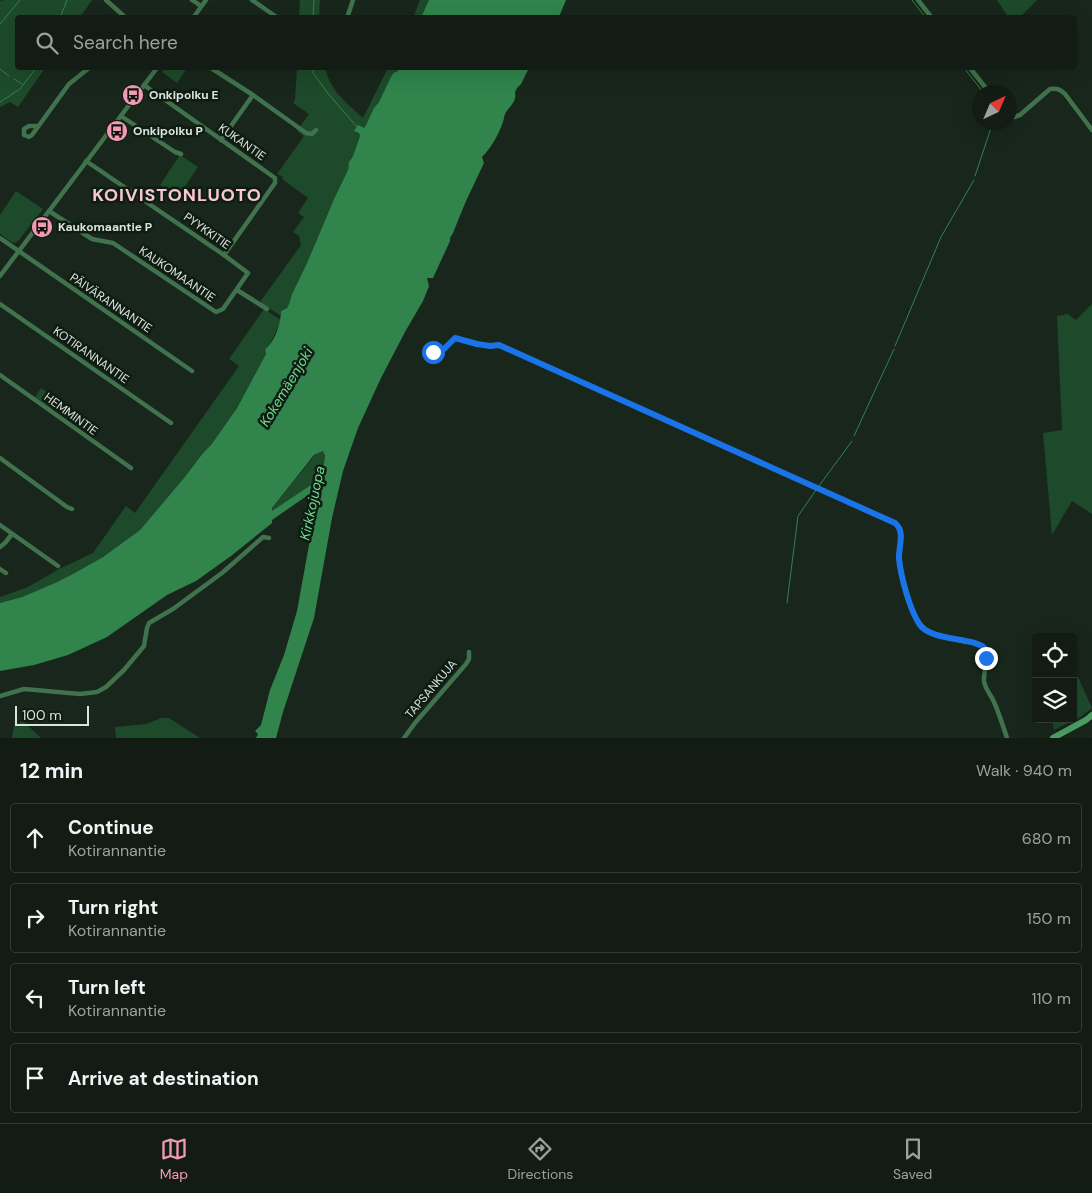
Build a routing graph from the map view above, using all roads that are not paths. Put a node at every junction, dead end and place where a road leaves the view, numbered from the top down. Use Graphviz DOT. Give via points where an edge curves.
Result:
graph roads {
  1 [pos="106,0"];
  2 [pos="192,0"];
  3 [pos="206,0"];
  4 [pos="252,0"];
  5 [pos="353,0"];
  6 [pos="918,0"];
  7 [pos="201,6"];
  8 [pos="268,11"];
  9 [pos="123,15"];
  10 [pos="195,15"];
  11 [pos="267,15"];
  12 [pos="274,15"];
  13 [pos="348,15"];
  14 [pos="930,15"];
  15 [pos="86,70"];
  16 [pos="155,70"];
  17 [pos="214,70"];
  18 [pos="972,70"];
  19 [pos="144,85"];
  20 [pos="983,85"];
  21 [pos="253,95"];
  22 [pos="121,116"];
  23 [pos="1017,116"];
  24 [pos="38,126"];
  25 [pos="316,130"];
  26 [pos="1092,130"];
  27 [pos="221,140"];
  28 [pos="181,154"];
  29 [pos="86,161"];
  30 [pos="49,211"];
  31 [pos="0,238"];
  32 [pos="18,252"];
  33 [pos="224,255"];
  34 [pos="0,276"];
  35 [pos="237,290"];
  36 [pos="0,304"];
  37 [pos="267,309"];
  38 [pos="216,312"];
  39 [pos="433,352"];
  40 [pos="192,371"];
  41 [pos="0,375"];
  42 [pos="172,423"];
  43 [pos="0,458"];
  44 [pos="131,468"];
  45 [pos="72,509"];
  46 [pos="0,525"];
  47 [pos="12,534"];
  48 [pos="269,538"];
  49 [pos="0,547"];
  50 [pos="58,566"];
  51 [pos="0,568"];
  52 [pos="6,573"];
  53 [pos="469,652"];
  54 [pos="0,696"];
  55 [pos="1092,715"];
  56 [pos="404,738"];
  57 [pos="1007,738"];
  58 [pos="1054,738"];
  1 -- 9 [label="street"];
  2 -- 7 [label="street"];
  3 -- 7 [label="street"];
  4 -- 8 [label="street"];
  5 -- 13 [label="street"];
  6 -- 14 [label="street"];
  7 -- 10 [label="street"];
  8 -- 11 [label="street"];
  8 -- 12 [label="street"];
  15 -- 24 [label="street" via="69,84"];
  16 -- 19 [label="street"];
  17 -- 21 [label="street"];
  18 -- 20 [label="street"];
  19 -- 22 [label="street"];
  19 -- 27 [label="street, KUKANTIE"];
  21 -- 25 [label="street" via="306,134"];
  21 -- 27 [label="street"];
  22 -- 28 [label="street"];
  22 -- 29 [label="street"];
  23 -- 26 [label="street" via="1055,88 1065,94"];
  27 -- 33 [label="street, KUKANTIE" via="275,178 275,183"];
  29 -- 30 [label="street"];
  29 -- 33 [label="street, PYYKKITIE"];
  30 -- 32 [label="street"];
  30 -- 38 [label="street, KAUKOMAANTIE" via="92,239 113,243"];
  31 -- 32 [label="street, PÄIVÄRANNANTIE"];
  32 -- 34 [label="street"];
  32 -- 40 [label="street, PÄIVÄRANNANTIE"];
  33 -- 35 [label="street, PYYKKITIE" via="248,273"];
  35 -- 37 [label="street"];
  35 -- 38 [label="street, PYYKKITIE" via="223,309"];
  36 -- 42 [label="street, KOTIRANNANTIE"];
  39 -- 57 [label="street" via="444,349 455,338 499,345 895,523 901,532 899,559 914,614 921,627 930,633 981,645 986,650 984,680"];
  41 -- 44 [label="street, HEMMINTIE"];
  43 -- 45 [label="street"];
  46 -- 47 [label="street"];
  47 -- 49 [label="street"];
  47 -- 50 [label="street"];
  48 -- 54 [label="street" via="263,537 216,578 149,623 144,646 106,687 80,694 24,689"];
  51 -- 52 [label="street"];
  53 -- 56 [label="street, TAPSANKUJA" via="466,664"];
  55 -- 58 [label="main road"];
}
